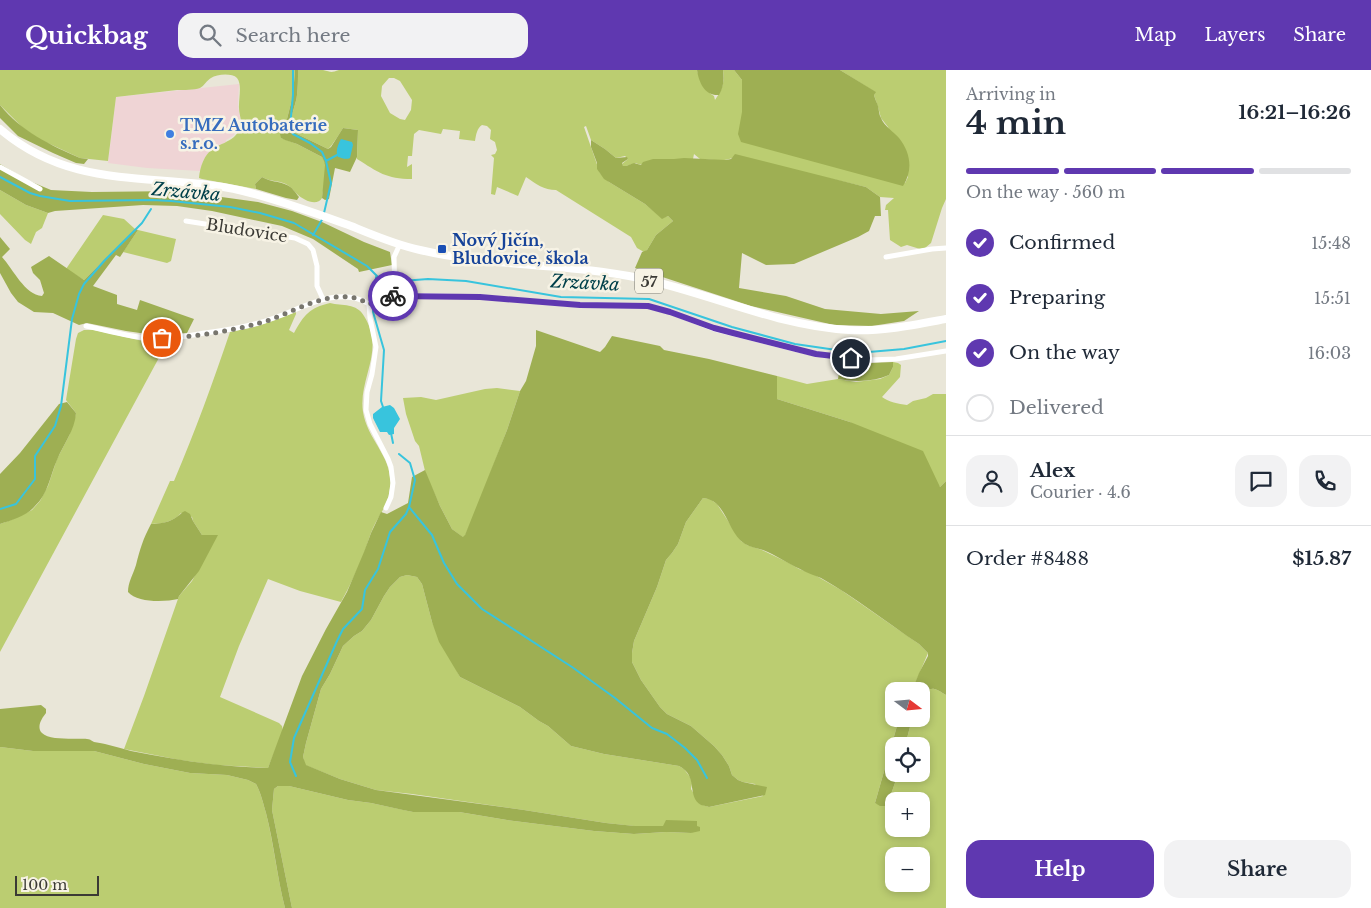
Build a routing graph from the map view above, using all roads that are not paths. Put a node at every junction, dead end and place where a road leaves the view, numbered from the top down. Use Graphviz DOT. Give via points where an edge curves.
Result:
graph roads {
  1 [pos="0,130"];
  2 [pos="0,167"];
  3 [pos="40,189"];
  4 [pos="186,221"];
  5 [pos="400,244"];
  6 [pos="946,248"];
  7 [pos="886,257"];
  8 [pos="394,293"];
  9 [pos="323,299"];
  10 [pos="369,304"];
  11 [pos="946,319"];
  12 [pos="86,326"];
  13 [pos="946,351"];
  14 [pos="386,508"];
  1 -- 5 [label="main road, 57" via="32,151 74,169 233,189 292,205"];
  2 -- 3 [label="street"];
  4 -- 9 [label="street, Bludovice" via="304,241 313,250 317,286"];
  5 -- 8 [label="street" via="395,255"];
  5 -- 11 [label="main road, 57" via="468,259 639,278 781,319 833,329 880,330"];
  6 -- 7 [label="street"];
  8 -- 10 [label="street" via="387,300"];
  8 -- 13 [label="street" via="648,306 790,348 868,360"];
  9 -- 10 [label="street" via="350,297"];
  9 -- 12 [label="street" via="258,324 176,338 147,339"];
  10 -- 14 [label="street" via="376,347 366,410 391,467 393,483"];
}
